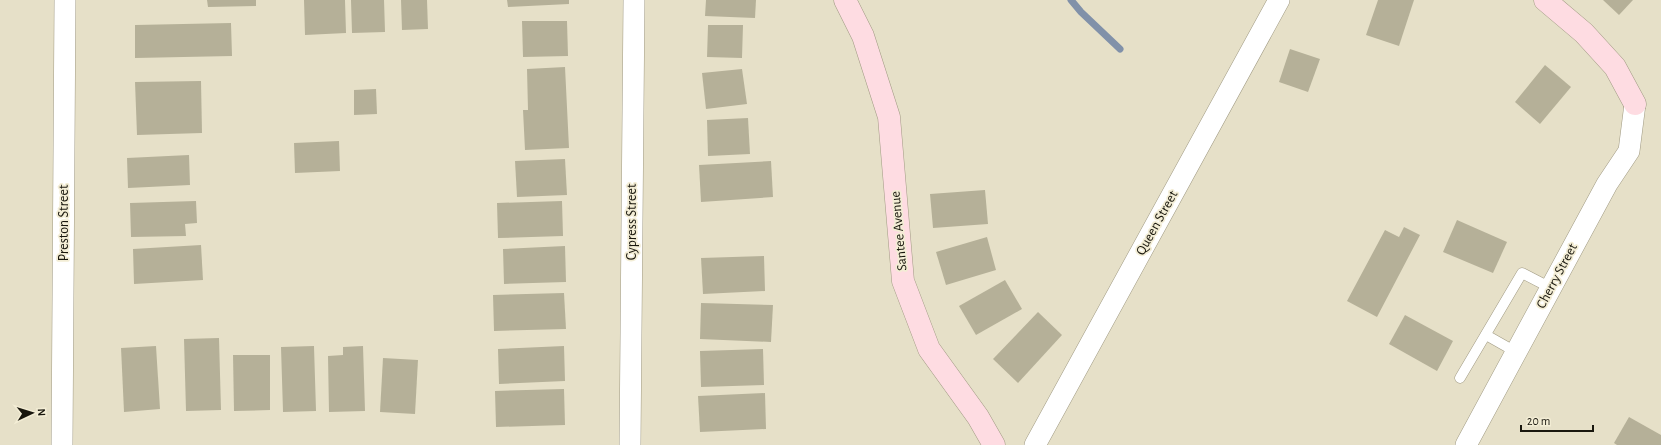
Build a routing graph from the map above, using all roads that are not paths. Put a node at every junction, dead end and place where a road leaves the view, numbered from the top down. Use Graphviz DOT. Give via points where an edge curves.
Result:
graph roads {
  1 [pos="65,0"];
  2 [pos="634,0"];
  3 [pos="845,0"];
  4 [pos="1279,0"];
  5 [pos="1545,0"];
  6 [pos="1636,104"];
  7 [pos="1551,288"];
  8 [pos="1486,335"];
  9 [pos="1516,352"];
  10 [pos="1460,378"];
  11 [pos="62,445"];
  12 [pos="630,445"];
  13 [pos="994,445"];
  14 [pos="1035,445"];
  15 [pos="1466,445"];
  1 -- 11 [label="street, Preston Street"];
  2 -- 12 [label="street, Cypress Street"];
  3 -- 13 [label="street, Santee Avenue" via="863,36 889,117 903,281 929,349 978,417"];
  4 -- 14 [label="street, Queen Street"];
  5 -- 6 [label="street" via="1584,33 1615,67"];
  6 -- 7 [label="street, Cherry Street" via="1630,151 1607,184"];
  7 -- 8 [label="lane" via="1522,273"];
  7 -- 9 [label="street, Cherry Street"];
  8 -- 9 [label="lane"];
  8 -- 10 [label="lane"];
  9 -- 15 [label="street, Cherry Street"];
}
